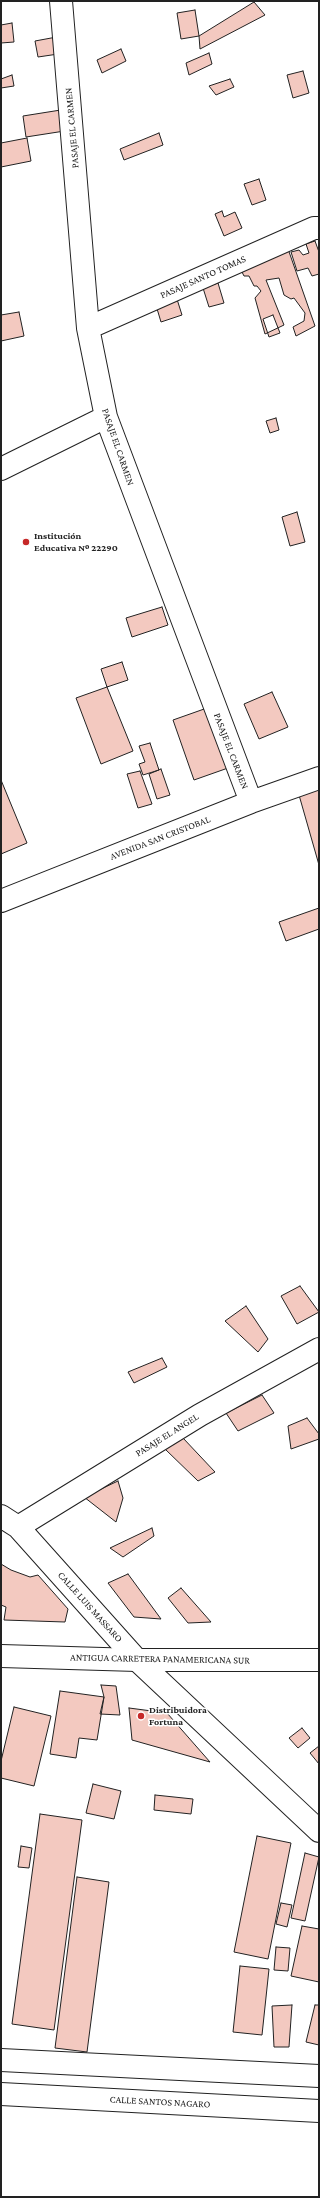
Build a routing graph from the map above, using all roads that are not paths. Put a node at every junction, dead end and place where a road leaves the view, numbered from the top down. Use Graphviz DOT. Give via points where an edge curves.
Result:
graph roads {
  1 [pos="61,1"];
  2 [pos="319,228"];
  3 [pos="88,328"];
  4 [pos="106,417"];
  5 [pos="1,469"];
  6 [pos="319,778"];
  7 [pos="251,802"];
  8 [pos="1,901"];
  9 [pos="319,1349"];
  10 [pos="10,1521"];
  11 [pos="1,1656"];
  12 [pos="137,1660"];
  13 [pos="319,1660"];
  14 [pos="319,1831"];
  15 [pos="1,2060"];
  16 [pos="319,2076"];
  17 [pos="1,2094"];
  18 [pos="319,2111"];
  1 -- 3 [label="main road, PASAJE EL CARMEN"];
  2 -- 3 [label="main road, PASAJE SANTO TOMAS" via="307,231"];
  3 -- 4 [label="main road, PASAJE EL CARMEN"];
  4 -- 5 [label="main road"];
  4 -- 7 [label="main road, PASAJE EL CARMEN"];
  6 -- 7 [label="main road, AVENIDA SAN CRISTOBAL"];
  7 -- 8 [label="main road, AVENIDA SAN CRISTOBAL"];
  9 -- 10 [label="main road, PASAJE EL ANGEL"];
  10 -- 12 [label="main road, CALLE LUIS MASSARO"];
  11 -- 12 [label="main road, ANTIGUA CARRETERA PANAMERICANA SUR"];
  12 -- 13 [label="main road, ANTIGUA CARRETERA PANAMERICANA SUR"];
  12 -- 14 [label="main road, CALLE LUIS MASSARO"];
  15 -- 16 [label="main road"];
  17 -- 18 [label="main road, CALLE SANTOS NAGARO"];
}
